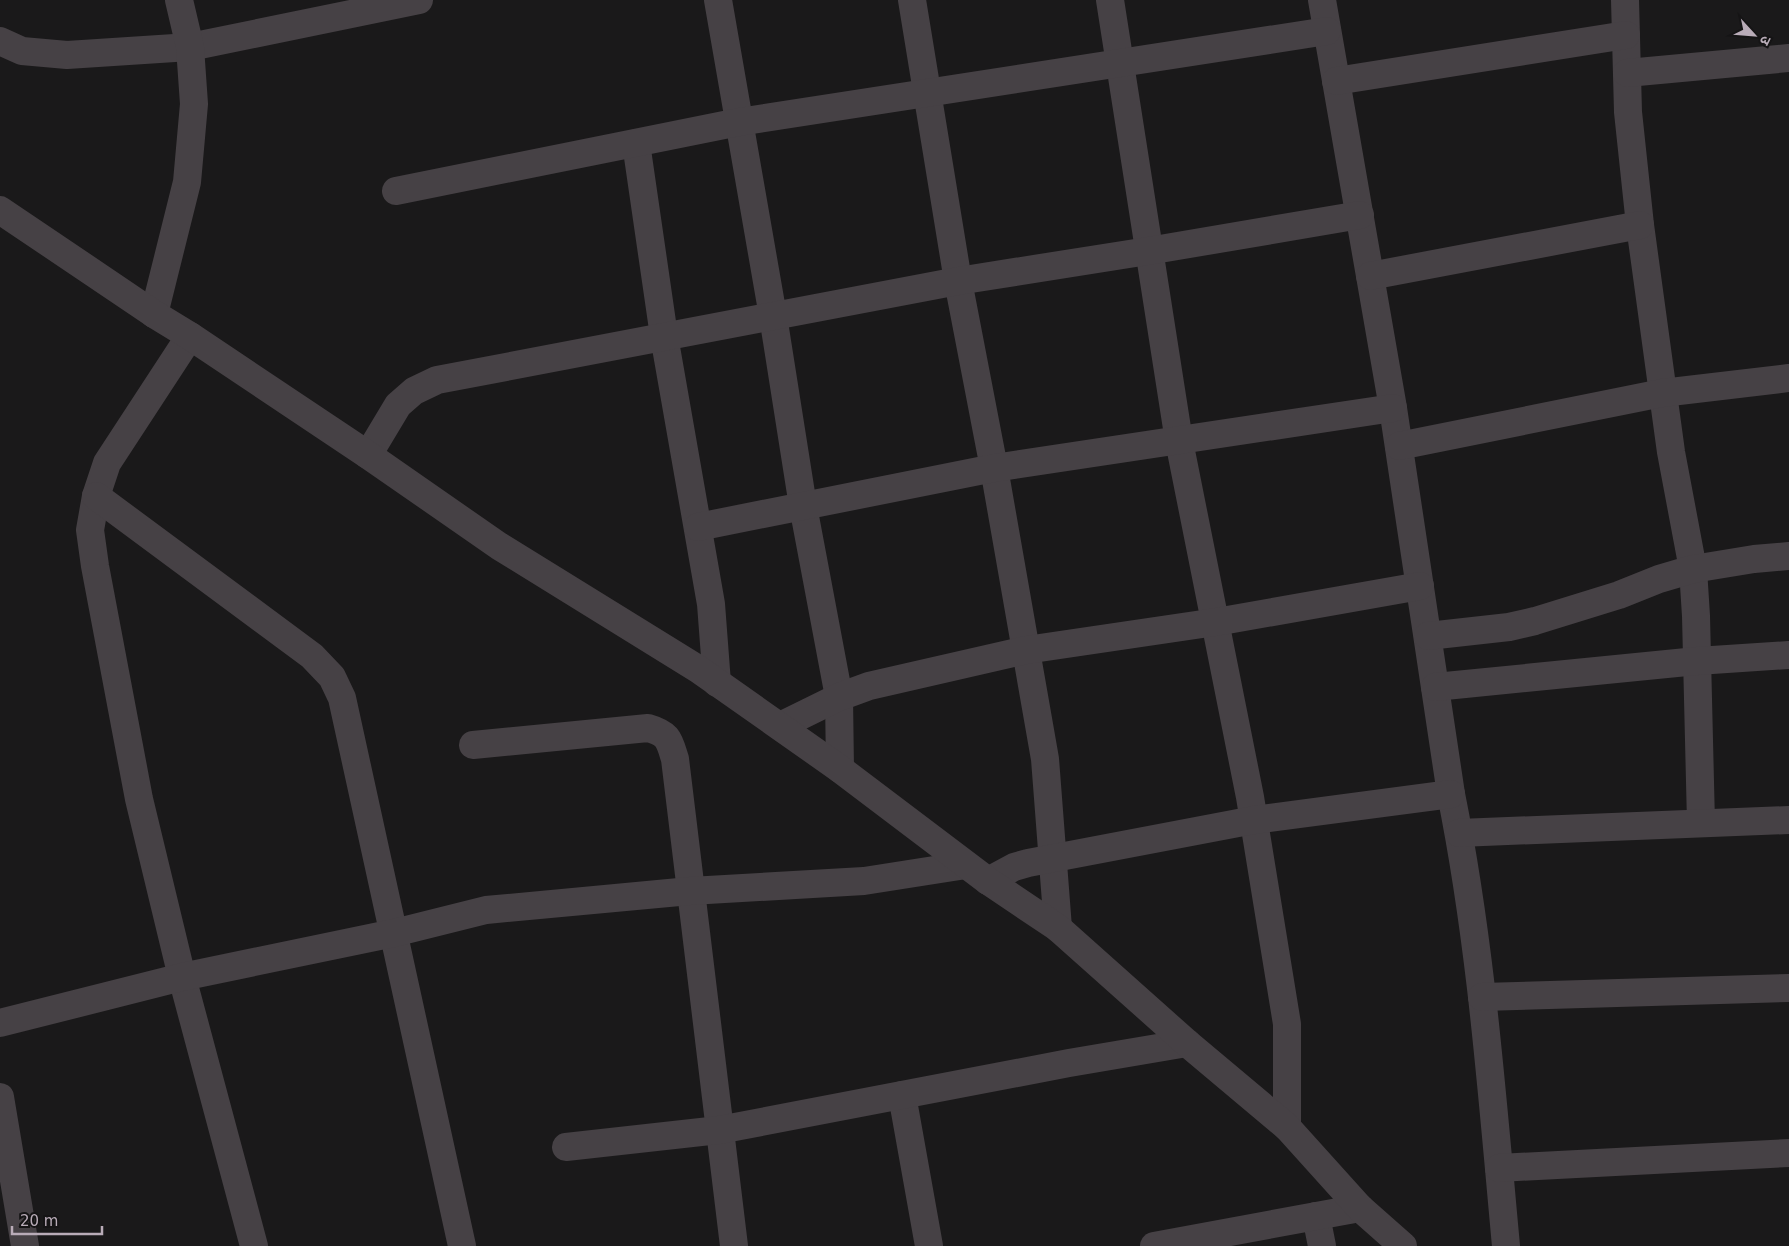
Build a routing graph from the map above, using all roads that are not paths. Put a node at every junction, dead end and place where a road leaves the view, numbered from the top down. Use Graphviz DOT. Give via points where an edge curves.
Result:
graph roads {
  1 [pos="179,0"];
  2 [pos="419,0"];
  3 [pos="718,0"];
  4 [pos="912,0"];
  5 [pos="1110,0"];
  6 [pos="1322,0"];
  7 [pos="1625,0"];
  8 [pos="1327,31"];
  9 [pos="1626,35"];
  10 [pos="0,41"];
  11 [pos="190,46"];
  12 [pos="1789,58"];
  13 [pos="1121,63"];
  14 [pos="1627,73"];
  15 [pos="1336,81"];
  16 [pos="926,94"];
  17 [pos="739,122"];
  18 [pos="636,143"];
  19 [pos="396,191"];
  20 [pos="0,210"];
  21 [pos="1360,215"];
  22 [pos="1640,225"];
  23 [pos="1148,251"];
  24 [pos="1370,276"];
  25 [pos="958,281"];
  26 [pos="154,314"];
  27 [pos="773,316"];
  28 [pos="190,336"];
  29 [pos="664,336"];
  30 [pos="1789,378"];
  31 [pos="1662,393"];
  32 [pos="1393,408"];
  33 [pos="1179,441"];
  34 [pos="1399,446"];
  35 [pos="368,455"];
  36 [pos="994,468"];
  37 [pos="96,496"];
  38 [pos="803,506"];
  39 [pos="698,527"];
  40 [pos="1789,556"];
  41 [pos="1692,569"];
  42 [pos="1420,586"];
  43 [pos="1216,622"];
  44 [pos="1428,636"];
  45 [pos="1026,650"];
  46 [pos="1789,655"];
  47 [pos="1697,661"];
  48 [pos="717,683"];
  49 [pos="1435,687"];
  50 [pos="839,697"];
  51 [pos="780,726"];
  52 [pos="473,745"];
  53 [pos="840,769"];
  54 [pos="1451,794"];
  55 [pos="1254,820"];
  56 [pos="1789,820"];
  57 [pos="1701,823"];
  58 [pos="1459,833"];
  59 [pos="1052,858"];
  60 [pos="966,865"];
  61 [pos="988,881"];
  62 [pos="690,890"];
  63 [pos="1058,928"];
  64 [pos="394,933"];
  65 [pos="182,977"];
  66 [pos="1789,988"];
  67 [pos="1482,997"];
  68 [pos="0,1023"];
  69 [pos="1187,1043"];
  70 [pos="902,1095"];
  71 [pos="0,1097"];
  72 [pos="1288,1127"];
  73 [pos="720,1130"];
  74 [pos="566,1147"];
  75 [pos="1789,1153"];
  76 [pos="1498,1168"];
  77 [pos="1360,1208"];
  78 [pos="1316,1216"];
  79 [pos="25,1246"];
  80 [pos="254,1246"];
  81 [pos="462,1246"];
  82 [pos="734,1246"];
  83 [pos="929,1246"];
  84 [pos="1154,1246"];
  85 [pos="1322,1246"];
  86 [pos="1403,1246"];
  87 [pos="1506,1246"];
  1 -- 11 [label="street"];
  2 -- 11 [label="street"];
  3 -- 17 [label="street"];
  4 -- 16 [label="street"];
  5 -- 13 [label="street"];
  6 -- 8 [label="street"];
  7 -- 9 [label="street"];
  8 -- 13 [label="street"];
  8 -- 15 [label="street"];
  9 -- 14 [label="street"];
  9 -- 15 [label="street"];
  10 -- 11 [label="street" via="22,51 67,55"];
  11 -- 26 [label="street" via="194,104 187,182"];
  12 -- 14 [label="street"];
  13 -- 16 [label="street"];
  13 -- 23 [label="street"];
  14 -- 22 [label="street"];
  15 -- 21 [label="street"];
  16 -- 17 [label="street"];
  16 -- 25 [label="street"];
  17 -- 18 [label="street"];
  17 -- 27 [label="street"];
  18 -- 19 [label="street"];
  18 -- 29 [label="street"];
  20 -- 26 [label="street"];
  21 -- 23 [label="street"];
  21 -- 24 [label="street"];
  22 -- 24 [label="street"];
  22 -- 31 [label="street"];
  23 -- 25 [label="street"];
  23 -- 33 [label="street"];
  24 -- 32 [label="street"];
  25 -- 27 [label="street"];
  25 -- 36 [label="street"];
  26 -- 28 [label="street"];
  27 -- 29 [label="street"];
  27 -- 38 [label="street"];
  28 -- 35 [label="street"];
  28 -- 37 [label="street" via="107,463"];
  29 -- 35 [label="street" via="437,380 414,391 398,405"];
  29 -- 39 [label="street"];
  30 -- 31 [label="street"];
  31 -- 34 [label="street"];
  31 -- 41 [label="street"];
  32 -- 33 [label="street"];
  32 -- 34 [label="street"];
  33 -- 36 [label="street"];
  33 -- 43 [label="street"];
  34 -- 42 [label="street"];
  35 -- 48 [label="street" via="500,546"];
  36 -- 38 [label="street"];
  36 -- 45 [label="street"];
  37 -- 64 [label="street" via="312,656 332,677 342,698"];
  37 -- 65 [label="street" via="90,530 95,566 139,799"];
  38 -- 39 [label="street"];
  38 -- 50 [label="street"];
  39 -- 48 [label="street" via="711,604"];
  40 -- 41 [label="street"];
  41 -- 44 [label="street" via="1619,595 1509,627"];
  41 -- 47 [label="street"];
  42 -- 43 [label="street"];
  42 -- 44 [label="street"];
  43 -- 45 [label="street"];
  43 -- 55 [label="street"];
  44 -- 49 [label="street"];
  45 -- 50 [label="street" via="869,686"];
  45 -- 59 [label="street" via="1045,760"];
  46 -- 47 [label="street"];
  47 -- 49 [label="street"];
  47 -- 57 [label="street"];
  48 -- 51 [label="street"];
  49 -- 54 [label="street"];
  50 -- 51 [label="street"];
  50 -- 53 [label="street"];
  51 -- 53 [label="street"];
  52 -- 62 [label="street" via="648,728 661,732 670,742 675,760"];
  53 -- 60 [label="street"];
  54 -- 55 [label="street"];
  54 -- 58 [label="street"];
  55 -- 59 [label="street"];
  55 -- 72 [label="street" via="1287,1024"];
  56 -- 57 [label="street"];
  57 -- 58 [label="street"];
  58 -- 67 [label="street"];
  59 -- 61 [label="street" via="1014,867"];
  59 -- 63 [label="street"];
  60 -- 61 [label="street"];
  60 -- 62 [label="street" via="864,881"];
  61 -- 63 [label="street"];
  62 -- 64 [label="street" via="486,910"];
  62 -- 73 [label="street"];
  63 -- 69 [label="street"];
  64 -- 65 [label="street"];
  64 -- 81 [label="street"];
  65 -- 68 [label="street"];
  65 -- 80 [label="street"];
  66 -- 67 [label="street"];
  67 -- 76 [label="street"];
  69 -- 70 [label="street"];
  69 -- 72 [label="street"];
  70 -- 73 [label="street"];
  70 -- 83 [label="street"];
  71 -- 79 [label="street"];
  72 -- 77 [label="street"];
  73 -- 74 [label="street"];
  73 -- 82 [label="street"];
  75 -- 76 [label="street"];
  76 -- 87 [label="street"];
  77 -- 78 [label="street"];
  77 -- 86 [label="street"];
  78 -- 84 [label="street"];
  78 -- 85 [label="street"];
}
